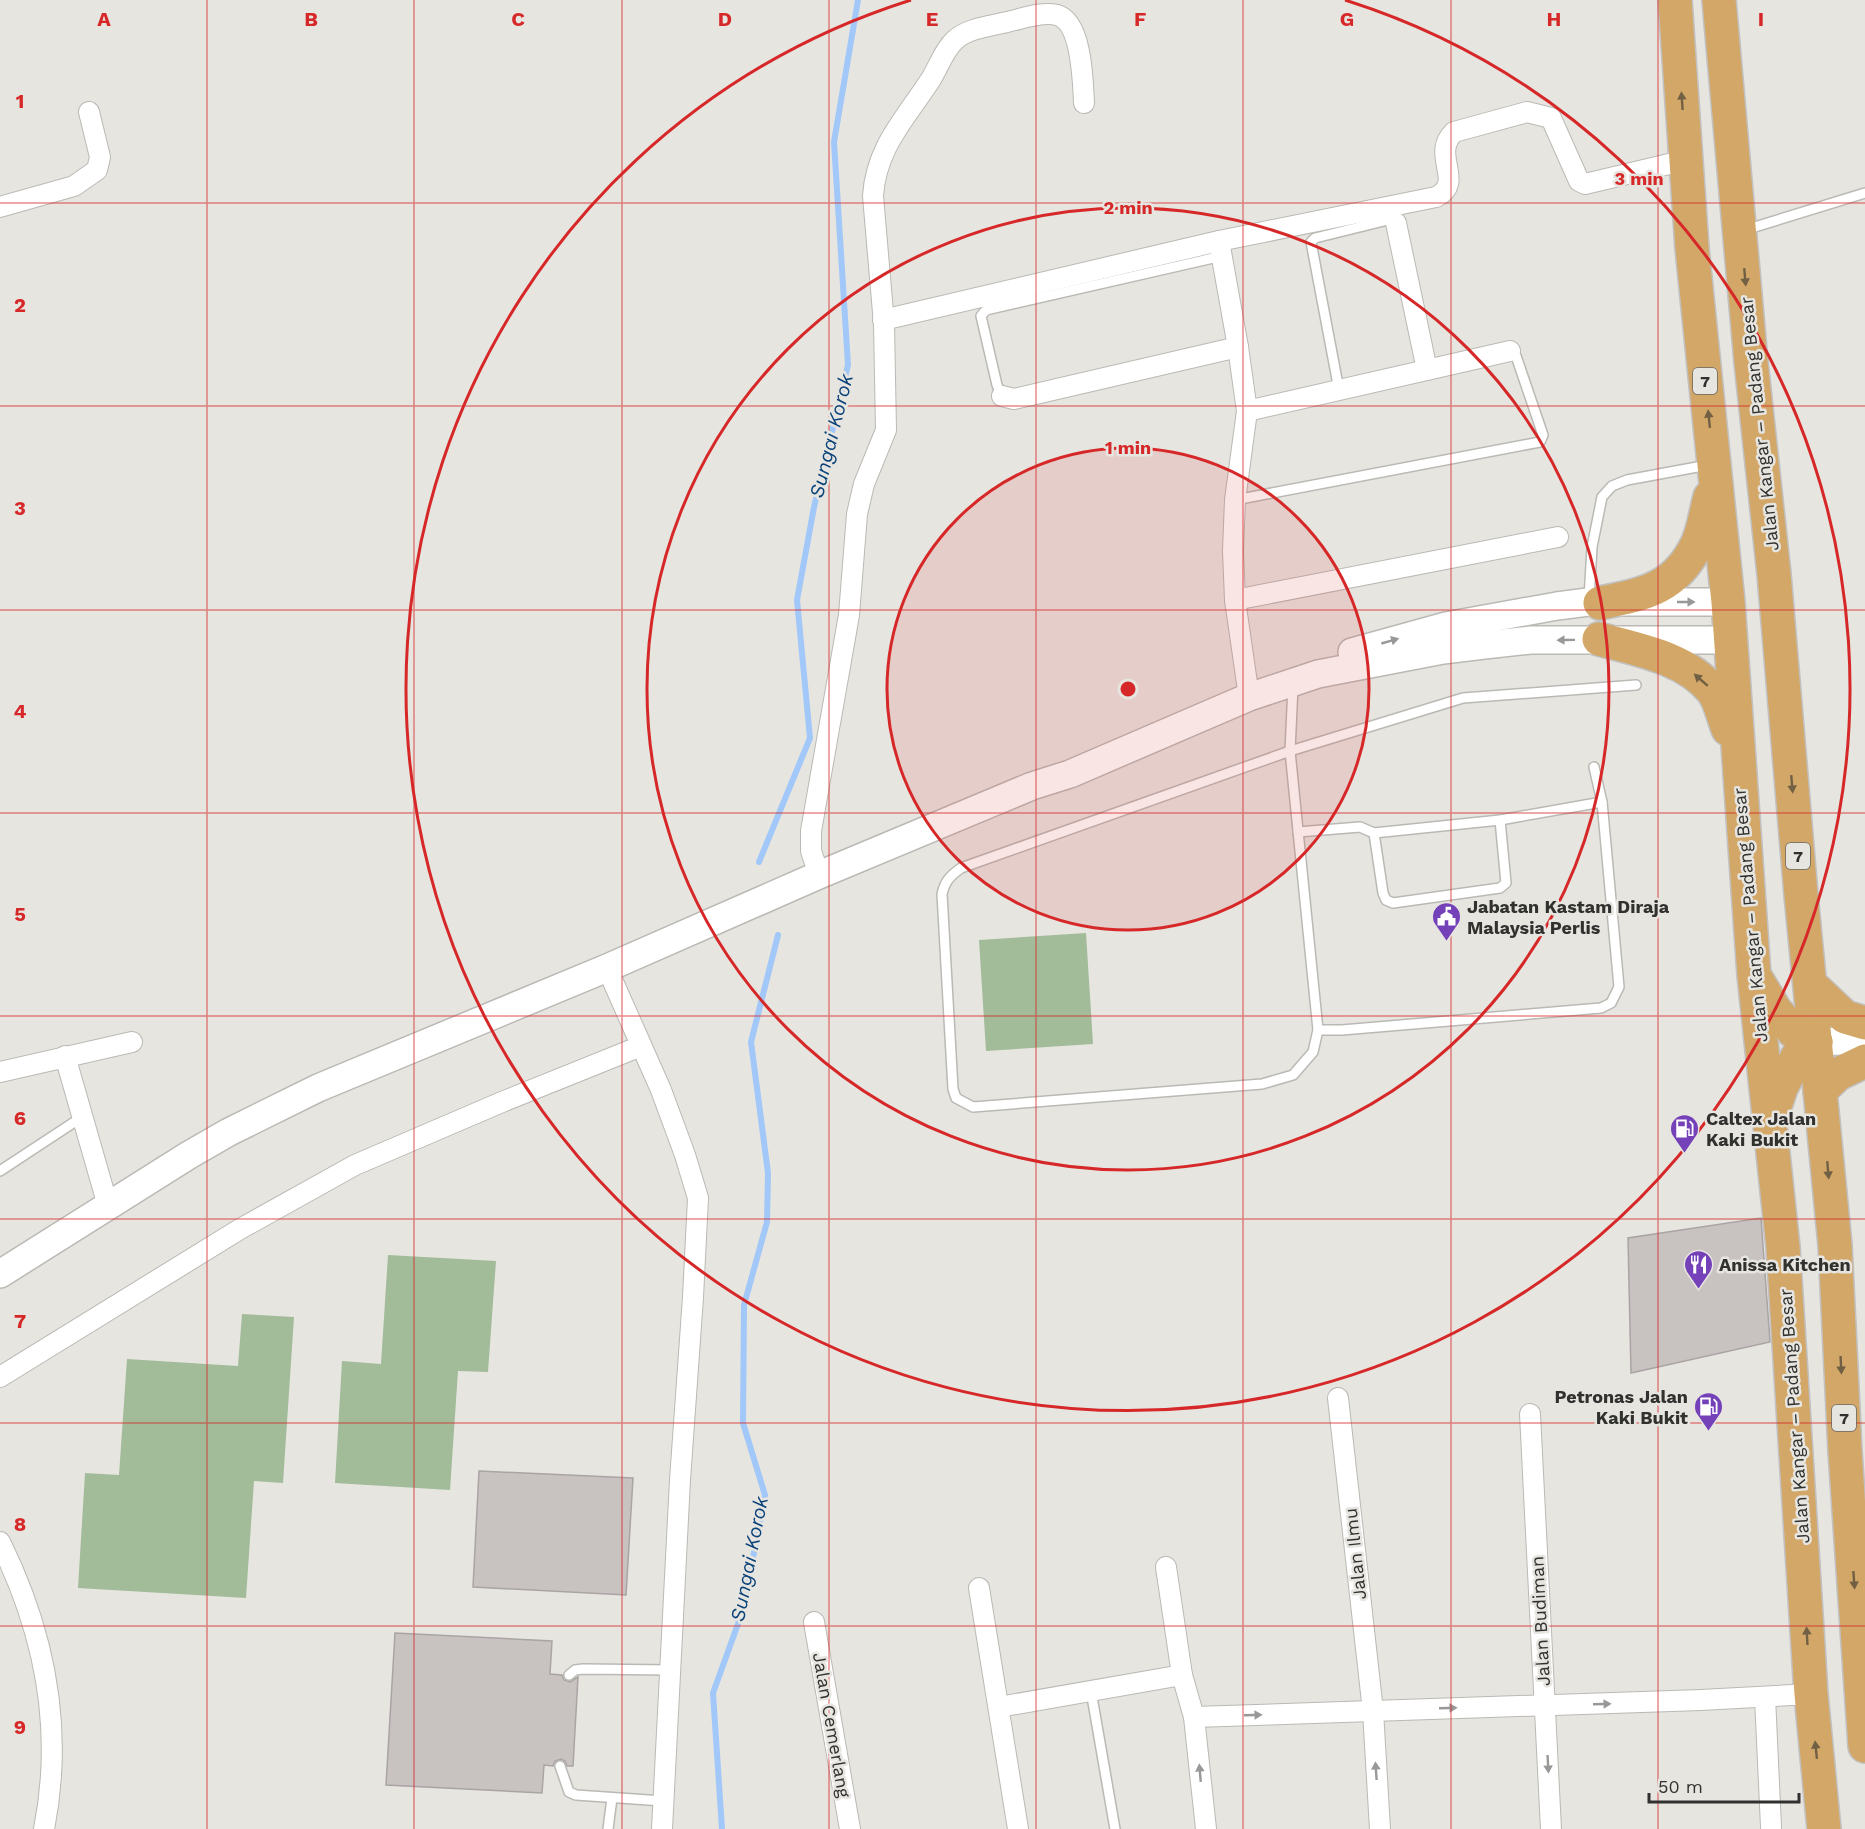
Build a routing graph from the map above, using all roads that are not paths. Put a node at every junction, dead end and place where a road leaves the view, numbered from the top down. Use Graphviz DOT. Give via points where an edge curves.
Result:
graph roads {
  1 [pos="1675,0"];
  2 [pos="1719,0"];
  3 [pos="1084,103"];
  4 [pos="89,112"];
  5 [pos="1686,160"];
  6 [pos="1865,193"];
  7 [pos="1689,204"];
  8 [pos="0,207"];
  9 [pos="1396,223"];
  10 [pos="1740,232"];
  11 [pos="1220,249"];
  12 [pos="884,320"];
  13 [pos="1238,347"];
  14 [pos="1510,351"];
  15 [pos="1751,362"];
  16 [pos="1427,370"];
  17 [pos="1339,390"];
  18 [pos="1002,396"];
  19 [pos="1247,411"];
  20 [pos="1714,471"];
  21 [pos="1235,500"];
  22 [pos="1558,537"];
  23 [pos="1774,574"];
  24 [pos="1235,600"];
  25 [pos="1594,603"];
  26 [pos="1735,622"];
  27 [pos="1599,639"];
  28 [pos="1783,676"];
  29 [pos="1306,677"];
  30 [pos="1635,685"];
  31 [pos="1250,696"];
  32 [pos="1737,750"];
  33 [pos="1290,752"];
  34 [pos="1594,767"];
  35 [pos="1602,802"];
  36 [pos="1500,820"];
  37 [pos="1298,832"];
  38 [pos="1374,833"];
  39 [pos="819,875"];
  40 [pos="607,968"];
  41 [pos="1754,975"];
  42 [pos="1811,985"];
  43 [pos="1865,1023"];
  44 [pos="1318,1030"];
  45 [pos="1865,1040"];
  46 [pos="132,1042"];
  47 [pos="1816,1042"];
  48 [pos="641,1046"];
  49 [pos="65,1056"];
  50 [pos="1865,1061"];
  51 [pos="0,1072"];
  52 [pos="1820,1091"];
  53 [pos="82,1117"];
  54 [pos="1770,1121"];
  55 [pos="0,1171"];
  56 [pos="108,1206"];
  57 [pos="1835,1245"];
  58 [pos="1783,1247"];
  59 [pos="0,1274"];
  60 [pos="0,1377"];
  61 [pos="1338,1398"];
  62 [pos="1530,1414"];
  63 [pos="0,1542"];
  64 [pos="1166,1568"];
  65 [pos="979,1588"];
  66 [pos="814,1622"];
  67 [pos="671,1670"];
  68 [pos="569,1675"];
  69 [pos="1182,1676"];
  70 [pos="1091,1691"];
  71 [pos="1811,1694"];
  72 [pos="1765,1697"];
  73 [pos="1544,1706"];
  74 [pos="999,1707"];
  75 [pos="1373,1711"];
  76 [pos="1194,1717"];
  77 [pos="1865,1746"];
  78 [pos="560,1766"];
  79 [pos="612,1797"];
  80 [pos="663,1801"];
  81 [pos="1771,1827"];
  82 [pos="44,1829"];
  83 [pos="608,1829"];
  84 [pos="662,1829"];
  85 [pos="850,1829"];
  86 [pos="1018,1829"];
  87 [pos="1115,1829"];
  88 [pos="1206,1829"];
  89 [pos="1380,1829"];
  90 [pos="1551,1829"];
  91 [pos="1824,1829"];
  5 -- 1 [label="highway, Jalan Kangar – Padang Besar / 7, one-way"];
  2 -- 10 [label="highway, Jalan Kangar – Padang Besar / 7"];
  3 -- 12 [label="street" via="1080,57 1071,30 1060,16 1036,16 983,28 957,38 949,46 895,132 874,179"];
  4 -- 8 [label="street" via="100,158 97,170 75,186"];
  5 -- 7 [label="highway, Jalan Kangar – Padang Besar / 7"];
  5 -- 11 [label="street" via="1585,184 1579,181 1551,118 1527,112 1454,132 1447,138 1449,185 1445,193"];
  6 -- 10 [label="lane"];
  7 -- 15 [label="highway" via="1705,245 1726,394 1735,399 1744,392"];
  20 -- 7 [label="highway, Jalan Kangar – Padang Besar / 7, one-way"];
  9 -- 16 [label="street"];
  9 -- 17 [label="lane" via="1388,220 1311,242"];
  10 -- 15 [label="highway, Jalan Kangar – Padang Besar / 7, one-way"];
  11 -- 12 [label="street"];
  11 -- 13 [label="street"];
  11 -- 18 [label="lane" via="986,310 981,316"];
  12 -- 39 [label="street" via="886,430 864,484 857,514 849,615 811,831 811,851"];
  13 -- 18 [label="street" via="1014,399"];
  13 -- 19 [label="street"];
  14 -- 16 [label="street"];
  14 -- 21 [label="lane" via="1516,356 1543,435 1540,442"];
  15 -- 23 [label="highway, Jalan Kangar – Padang Besar / 7"];
  16 -- 17 [label="street"];
  17 -- 19 [label="street"];
  19 -- 21 [label="street"];
  20 -- 25 [label="highway" via="1699,540 1685,566 1661,586 1636,596"];
  20 -- 25 [label="lane" via="1627,480 1607,491 1602,497 1592,547"];
  20 -- 26 [label="highway, Jalan Kangar – Padang Besar / 7"];
  21 -- 24 [label="street"];
  22 -- 24 [label="street"];
  23 -- 26 [label="highway" via="1757,614"];
  23 -- 28 [label="highway, Jalan Kangar – Padang Besar / 7"];
  24 -- 31 [label="street"];
  25 -- 26 [label="street, one-way"];
  29 -- 25 [label="street, one-way" via="1347,653 1398,639 1498,616"];
  26 -- 27 [label="street"];
  26 -- 28 [label="highway" via="1772,654"];
  26 -- 32 [label="highway, Jalan Kangar – Padang Besar / 7"];
  27 -- 29 [label="street, one-way" via="1531,640 1443,650"];
  32 -- 27 [label="highway, one-way" via="1713,692 1696,676 1662,657"];
  28 -- 42 [label="highway, Jalan Kangar – Padang Besar / 7, one-way"];
  29 -- 31 [label="street"];
  29 -- 33 [label="lane"];
  30 -- 33 [label="lane" via="1463,698"];
  31 -- 39 [label="street"];
  32 -- 41 [label="highway, Jalan Kangar – Padang Besar / 7"];
  33 -- 37 [label="lane"];
  33 -- 44 [label="lane" via="961,868 950,876 942,894 953,1089 956,1098 973,1107 1263,1084 1293,1075 1313,1052"];
  34 -- 35 [label="lane"];
  35 -- 36 [label="lane"];
  35 -- 44 [label="lane" via="1619,987 1611,1003 1601,1008"];
  36 -- 38 [label="lane"];
  36 -- 38 [label="lane" via="1506,883 1503,886 1393,903 1383,893"];
  37 -- 38 [label="lane" via="1360,827"];
  37 -- 44 [label="lane"];
  39 -- 40 [label="street"];
  40 -- 48 [label="street"];
  40 -- 56 [label="street" via="318,1088 229,1132"];
  41 -- 47 [label="highway" via="1794,1032"];
  41 -- 54 [label="highway, Jalan Kangar – Padang Besar / 7"];
  42 -- 43 [label="highway" via="1845,1017"];
  42 -- 47 [label="highway, Jalan Kangar – Padang Besar / 7"];
  45 -- 47 [label="street"];
  46 -- 49 [label="street"];
  47 -- 52 [label="highway, Jalan Kangar – Padang Besar / 7"];
  47 -- 54 [label="highway" via="1797,1057"];
  48 -- 60 [label="street" via="355,1165 240,1228"];
  48 -- 67 [label="street" via="661,1090 698,1198"];
  49 -- 51 [label="street"];
  49 -- 53 [label="street"];
  50 -- 52 [label="highway" via="1838,1074"];
  52 -- 57 [label="highway, Jalan Kangar – Padang Besar / 7, one-way"];
  53 -- 55 [label="lane"];
  53 -- 56 [label="street"];
  54 -- 58 [label="highway, Jalan Kangar – Padang Besar / 7"];
  56 -- 59 [label="street"];
  57 -- 58 [label="highway"];
  57 -- 77 [label="highway, Jalan Kangar – Padang Besar / 7, one-way"];
  71 -- 58 [label="highway, Jalan Kangar – Padang Besar / 7, one-way"];
  61 -- 75 [label="street, Jalan Ilmu"];
  62 -- 73 [label="street, Jalan Budiman"];
  63 -- 82 [label="street" via="35,1626 46,1675 52,1727"];
  64 -- 69 [label="street"];
  65 -- 74 [label="street"];
  66 -- 85 [label="street, Jalan Cemerlang"];
  67 -- 68 [label="lane" via="583,1669"];
  67 -- 80 [label="street"];
  69 -- 70 [label="street"];
  69 -- 76 [label="street"];
  70 -- 74 [label="street"];
  70 -- 87 [label="lane"];
  71 -- 72 [label="street"];
  91 -- 71 [label="highway, Jalan Kangar – Padang Besar / 7, one-way"];
  73 -- 72 [label="street, one-way"];
  72 -- 81 [label="street"];
  75 -- 73 [label="street, one-way"];
  73 -- 90 [label="street, Jalan Budiman, one-way"];
  74 -- 86 [label="street"];
  76 -- 75 [label="street, one-way"];
  89 -- 75 [label="street, Jalan Ilmu, one-way"];
  88 -- 76 [label="street, one-way"];
  78 -- 79 [label="lane" via="569,1791"];
  79 -- 80 [label="lane"];
  79 -- 83 [label="lane"];
  80 -- 84 [label="street"];
}
